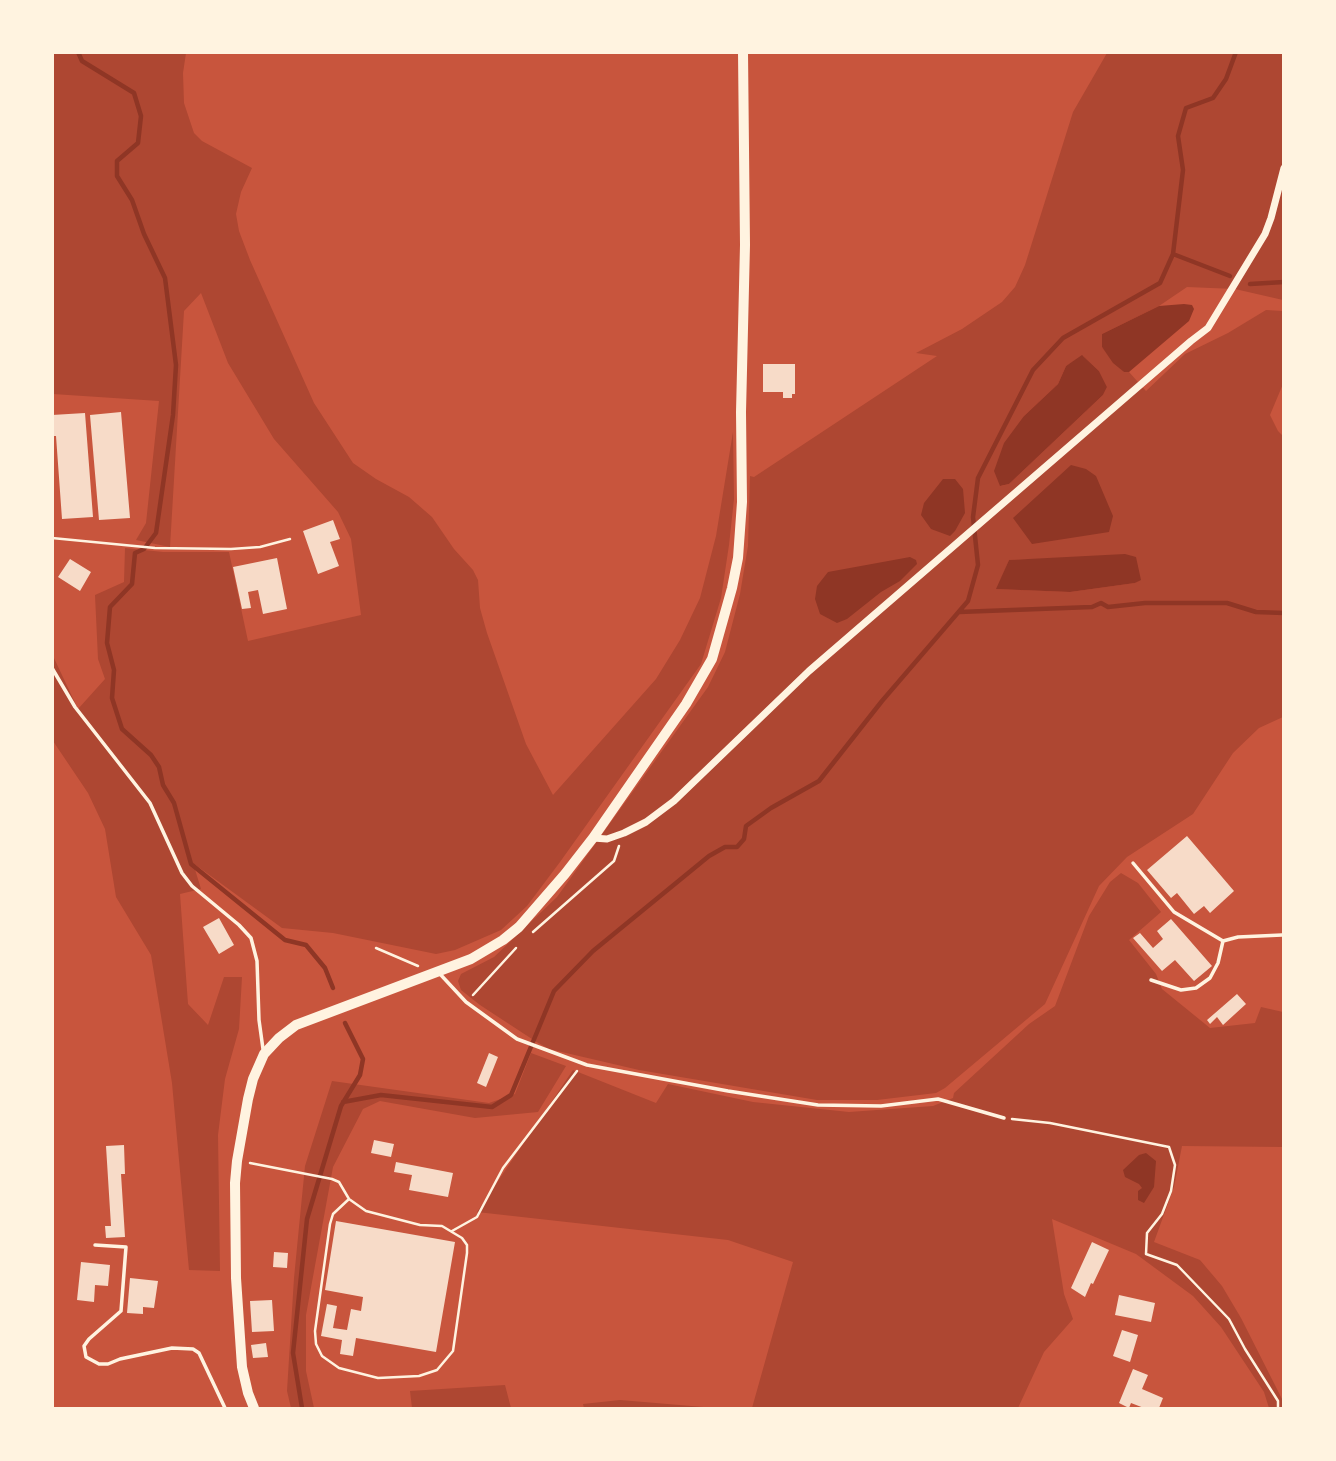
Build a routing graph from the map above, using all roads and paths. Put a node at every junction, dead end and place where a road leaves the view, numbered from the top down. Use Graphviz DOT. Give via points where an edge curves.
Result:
graph roads {
  1 [pos="743,52"];
  2 [pos="1283,168"];
  3 [pos="52,538"];
  4 [pos="290,539"];
  5 [pos="52,667"];
  6 [pos="624,833"];
  7 [pos="593,838"];
  8 [pos="1133,863"];
  9 [pos="1282,935"];
  10 [pos="525,939"];
  11 [pos="1223,941"];
  12 [pos="516,947"];
  13 [pos="376,948"];
  14 [pos="438,972"];
  15 [pos="1151,980"];
  16 [pos="466,1002"];
  17 [pos="264,1054"];
  18 [pos="582,1063"];
  19 [pos="1004,1118"];
  20 [pos="237,1161"];
  21 [pos="349,1199"];
  22 [pos="452,1231"];
  23 [pos="95,1245"];
  24 [pos="225,1409"];
  25 [pos="254,1409"];
  26 [pos="1278,1409"];
  1 -- 7 [label="main road" via="745,245 738,558 720,637 704,677"];
  2 -- 6 [label="street" via="1265,234 1208,328 809,671 674,801"];
  3 -- 4 [label="path" via="155,548 231,549"];
  5 -- 17 [label="lane" via="75,707 149,803 192,887 251,938"];
  6 -- 7 [label="street"];
  6 -- 10 [label="path" via="614,861"];
  7 -- 14 [label="main road" via="519,927 488,950"];
  8 -- 11 [label="lane" via="1174,912"];
  9 -- 11 [label="lane"];
  11 -- 15 [label="lane" via="1210,978 1196,988 1181,990"];
  12 -- 16 [label="path"];
  13 -- 14 [label="path"];
  14 -- 16 [label="lane"];
  14 -- 17 [label="main road" via="296,1024"];
  16 -- 18 [label="lane" via="517,1039"];
  17 -- 20 [label="main road" via="253,1079"];
  18 -- 19 [label="lane" via="818,1104 881,1106 938,1098"];
  18 -- 22 [label="path" via="503,1168 477,1217"];
  19 -- 26 [label="path" via="1169,1147 1175,1165 1171,1191 1162,1214 1147,1233 1146,1254 1178,1265 1229,1319 1278,1401"];
  20 -- 21 [label="path" via="332,1179 340,1182"];
  20 -- 25 [label="main road" via="236,1278 242,1367"];
  21 -- 22 [label="path" via="366,1211"];
  21 -- 22 [label="path" via="333,1214 330,1224 315,1331 322,1356 351,1373 389,1379 419,1376 438,1370 453,1351 467,1245"];
  23 -- 24 [label="lane" via="126,1247 121,1311 89,1339 86,1357 108,1364 172,1348 193,1349"];
}
